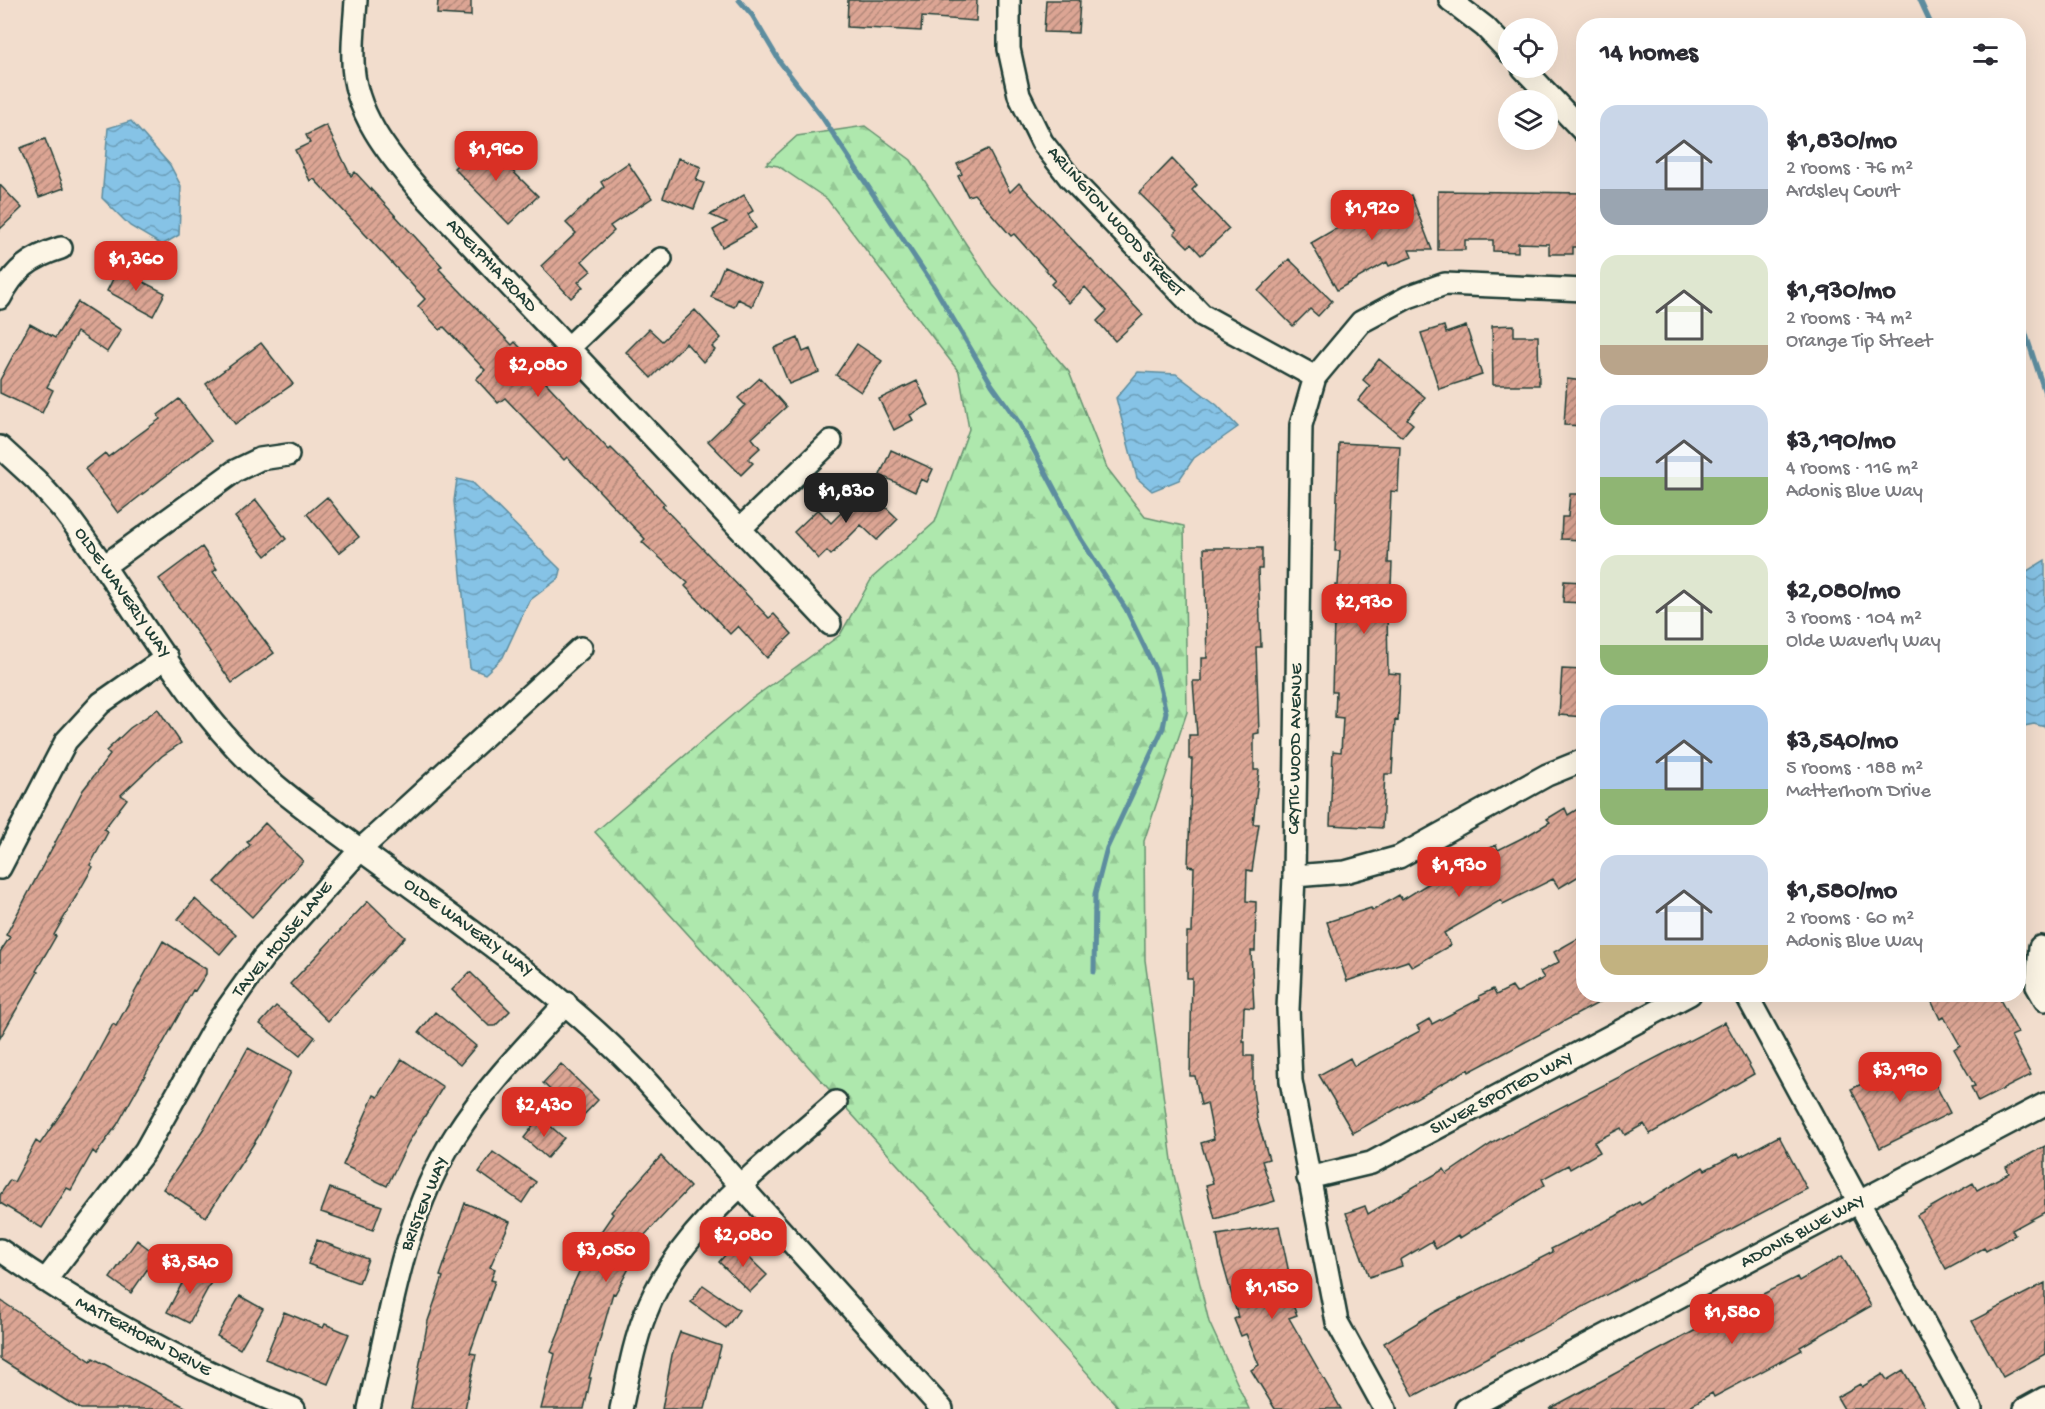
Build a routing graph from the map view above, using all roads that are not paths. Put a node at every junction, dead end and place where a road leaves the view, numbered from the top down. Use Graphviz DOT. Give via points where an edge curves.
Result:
graph roads {
  1 [pos="356,0"];
  2 [pos="1009,0"];
  3 [pos="1450,0"];
  4 [pos="1498,41"];
  5 [pos="1533,78"];
  6 [pos="1576,124"];
  7 [pos="61,248"];
  8 [pos="661,259"];
  9 [pos="1576,290"];
  10 [pos="0,298"];
  11 [pos="569,347"];
  12 [pos="1315,377"];
  13 [pos="831,441"];
  14 [pos="0,447"];
  15 [pos="288,455"];
  16 [pos="741,528"];
  17 [pos="105,566"];
  18 [pos="830,624"];
  19 [pos="581,648"];
  20 [pos="166,657"];
  21 [pos="1576,763"];
  22 [pos="361,849"];
  23 [pos="0,868"];
  24 [pos="1293,876"];
  25 [pos="2040,947"];
  26 [pos="2045,1000"];
  27 [pos="1675,1002"];
  28 [pos="1750,1002"];
  29 [pos="566,1003"];
  30 [pos="836,1102"];
  31 [pos="2045,1104"];
  32 [pos="1308,1178"];
  33 [pos="742,1187"];
  34 [pos="1860,1202"];
  35 [pos="0,1250"];
  36 [pos="45,1281"];
  37 [pos="2045,1398"];
  38 [pos="294,1409"];
  39 [pos="369,1409"];
  40 [pos="621,1409"];
  41 [pos="942,1409"];
  42 [pos="1385,1409"];
  43 [pos="1466,1409"];
  44 [pos="1971,1409"];
  45 [pos="2025,1409"];
  1 -- 11 [label="street, ADELPHIA ROAD" via="353,63 372,127 420,191"];
  2 -- 12 [label="street, ARLINGTON WOOD STREET" via="1009,50 1018,95 1042,142 1070,178 1202,315"];
  3 -- 4 [label="street"];
  5 -- 6 [label="street"];
  7 -- 10 [label="street" via="43,253 20,268"];
  8 -- 11 [label="street"];
  9 -- 12 [label="street, CRYTIC WOOD AVENUE" via="1445,284 1408,297 1361,322"];
  11 -- 16 [label="street, ADELPHIA ROAD"];
  12 -- 24 [label="street, CRYTIC WOOD AVENUE" via="1300,425"];
  13 -- 16 [label="street"];
  14 -- 17 [label="street, OLDE WAVERLY WAY" via="50,495"];
  15 -- 17 [label="street" via="260,459 235,471"];
  16 -- 18 [label="street, ADELPHIA ROAD"];
  17 -- 20 [label="street, OLDE WAVERLY WAY"];
  19 -- 22 [label="street, TAVEL HOUSE LANE"];
  20 -- 22 [label="street, OLDE WAVERLY WAY" via="209,717 254,766"];
  20 -- 23 [label="street" via="101,703 66,741"];
  21 -- 24 [label="street" via="1546,775 1399,857 1345,872"];
  22 -- 29 [label="street, OLDE WAVERLY WAY"];
  22 -- 36 [label="street, TAVEL HOUSE LANE" via="239,989 145,1151"];
  24 -- 32 [label="street, CRYTIC WOOD AVENUE" via="1288,1009 1291,1081"];
  25 -- 26 [label="street" via="2037,986"];
  27 -- 32 [label="street, SILVER SPOTTED WAY" via="1371,1163"];
  28 -- 34 [label="street"];
  29 -- 33 [label="street, OLDE WAVERLY WAY" via="638,1071"];
  29 -- 39 [label="street, BRISTEN WAY" via="477,1102 432,1177 400,1268"];
  30 -- 33 [label="street"];
  31 -- 34 [label="street, ADONIS BLUE WAY"];
  32 -- 42 [label="street, CRYTIC WOOD AVENUE" via="1336,1322"];
  33 -- 40 [label="street" via="685,1244 658,1286 640,1330"];
  33 -- 41 [label="street, OLDE WAVERLY WAY"];
  34 -- 43 [label="street, ADONIS BLUE WAY"];
  34 -- 44 [label="street"];
  35 -- 36 [label="street, MATTERHORN DRIVE"];
  36 -- 38 [label="street, MATTERHORN DRIVE" via="151,1345"];
  37 -- 45 [label="street"];
}
